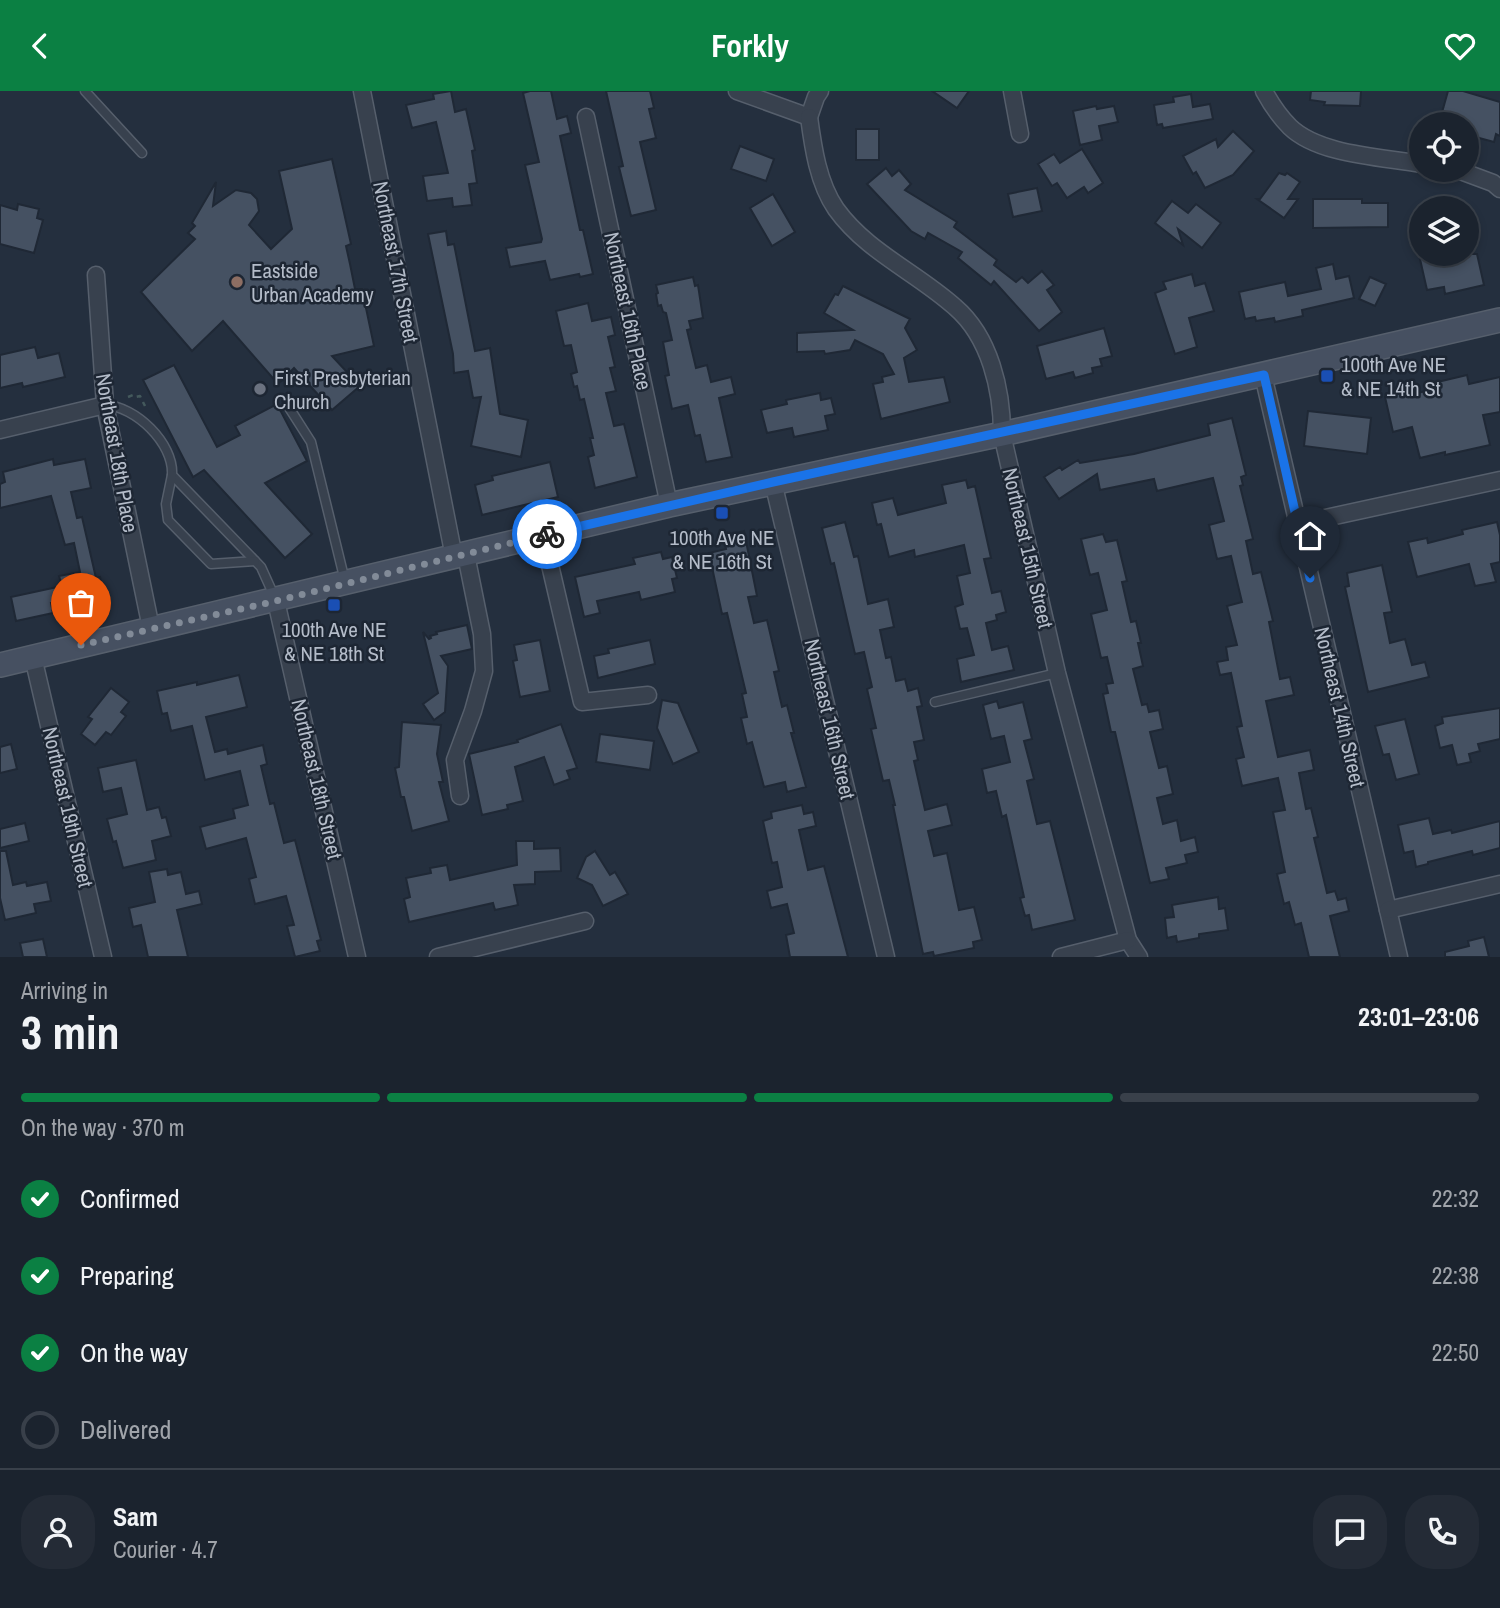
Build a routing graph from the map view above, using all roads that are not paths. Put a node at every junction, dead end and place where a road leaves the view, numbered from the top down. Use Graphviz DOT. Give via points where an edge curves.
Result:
graph roads {
  1 [pos="85,91"];
  2 [pos="362,91"];
  3 [pos="737,91"];
  4 [pos="821,91"];
  5 [pos="1012,91"];
  6 [pos="1264,91"];
  7 [pos="586,117"];
  8 [pos="809,117"];
  9 [pos="1020,134"];
  10 [pos="142,153"];
  11 [pos="1409,162"];
  12 [pos="1479,178"];
  13 [pos="1500,189"];
  14 [pos="96,275"];
  15 [pos="1500,320"];
  16 [pos="1264,375"];
  17 [pos="104,405"];
  18 [pos="288,406"];
  19 [pos="0,430"];
  20 [pos="1002,434"];
  21 [pos="172,475"];
  22 [pos="1500,481"];
  23 [pos="773,482"];
  24 [pos="669,505"];
  25 [pos="1298,524"];
  26 [pos="543,535"];
  27 [pos="460,556"];
  28 [pos="255,561"];
  29 [pos="345,584"];
  30 [pos="276,601"];
  31 [pos="151,628"];
  32 [pos="33,657"];
  33 [pos="0,665"];
  34 [pos="1057,673"];
  35 [pos="648,695"];
  36 [pos="934,702"];
  37 [pos="460,796"];
  38 [pos="1500,884"];
  39 [pos="1388,910"];
  40 [pos="585,921"];
  41 [pos="1128,940"];
  42 [pos="103,957"];
  43 [pos="357,957"];
  44 [pos="438,957"];
  45 [pos="886,957"];
  46 [pos="1060,957"];
  47 [pos="1139,957"];
  48 [pos="1399,957"];
  1 -- 10 [label="lane"];
  2 -- 27 [label="street, Northeast 17th Street"];
  3 -- 8 [label="street"];
  4 -- 8 [label="street"];
  5 -- 9 [label="street"];
  6 -- 11 [label="street" via="1291,128 1315,143"];
  7 -- 24 [label="street, Northeast 16th Place"];
  8 -- 20 [label="street, Northeast 15th Street" via="813,147 834,207 874,249 957,308 972,327 995,379 1002,404"];
  12 -- 13 [label="street"];
  14 -- 17 [label="street, Northeast 18th Place"];
  15 -- 16 [label="street"];
  16 -- 20 [label="street"];
  16 -- 25 [label="street, Northeast 14th Street"];
  17 -- 19 [label="street"];
  17 -- 21 [label="lane" via="117,405 164,443 171,456"];
  17 -- 31 [label="street, Northeast 18th Place"];
  18 -- 29 [label="lane" via="311,442"];
  20 -- 23 [label="street"];
  20 -- 34 [label="street, Northeast 15th Street"];
  21 -- 28 [label="lane"];
  21 -- 28 [label="lane" via="165,513 168,520 211,563"];
  22 -- 25 [label="street"];
  23 -- 24 [label="street"];
  23 -- 45 [label="street, Northeast 16th Street"];
  24 -- 26 [label="street"];
  25 -- 39 [label="street, Northeast 14th Street"];
  26 -- 27 [label="street"];
  26 -- 35 [label="street" via="582,702"];
  27 -- 29 [label="street"];
  27 -- 37 [label="street" via="482,634 484,671 455,760"];
  28 -- 30 [label="lane" via="266,572"];
  29 -- 30 [label="street"];
  30 -- 31 [label="street"];
  30 -- 43 [label="street, Northeast 18th Street"];
  31 -- 32 [label="street"];
  32 -- 33 [label="street"];
  32 -- 42 [label="street, Northeast 19th Street"];
  34 -- 36 [label="lane"];
  34 -- 41 [label="street, Northeast 15th Street"];
  38 -- 39 [label="street"];
  39 -- 48 [label="street, Northeast 14th Street"];
  40 -- 44 [label="street"];
  41 -- 46 [label="street"];
  41 -- 47 [label="street, Northeast 15th Street"];
}
